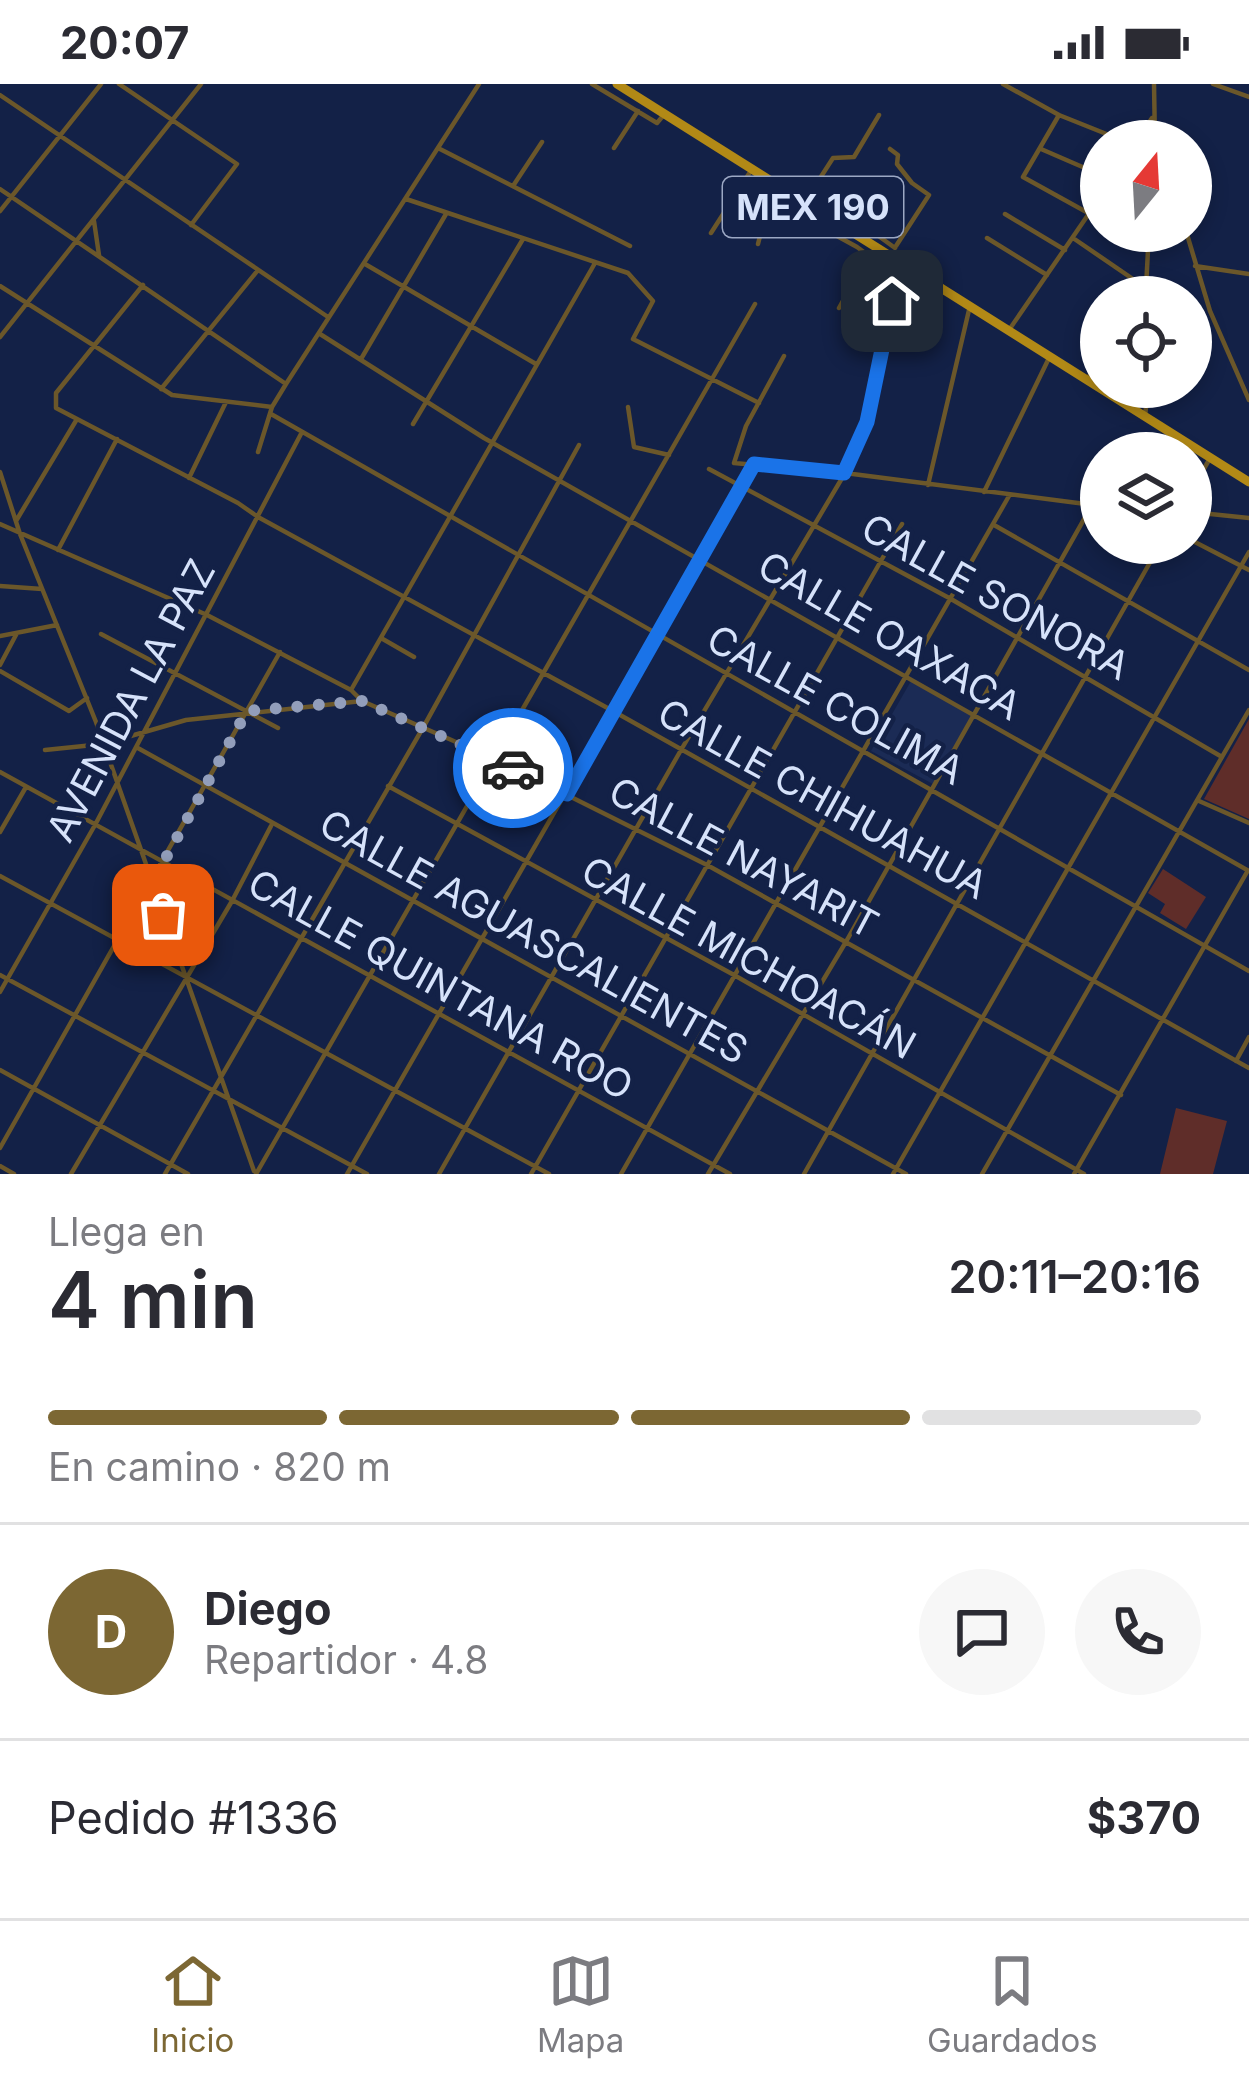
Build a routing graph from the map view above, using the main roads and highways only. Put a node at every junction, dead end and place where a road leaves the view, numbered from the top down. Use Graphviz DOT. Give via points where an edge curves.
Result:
graph roads {
  1 [pos="616,84"];
  2 [pos="1249,482"];
  1 -- 2 [label="main road, MEX 190" via="626,98 893,251"];
}
